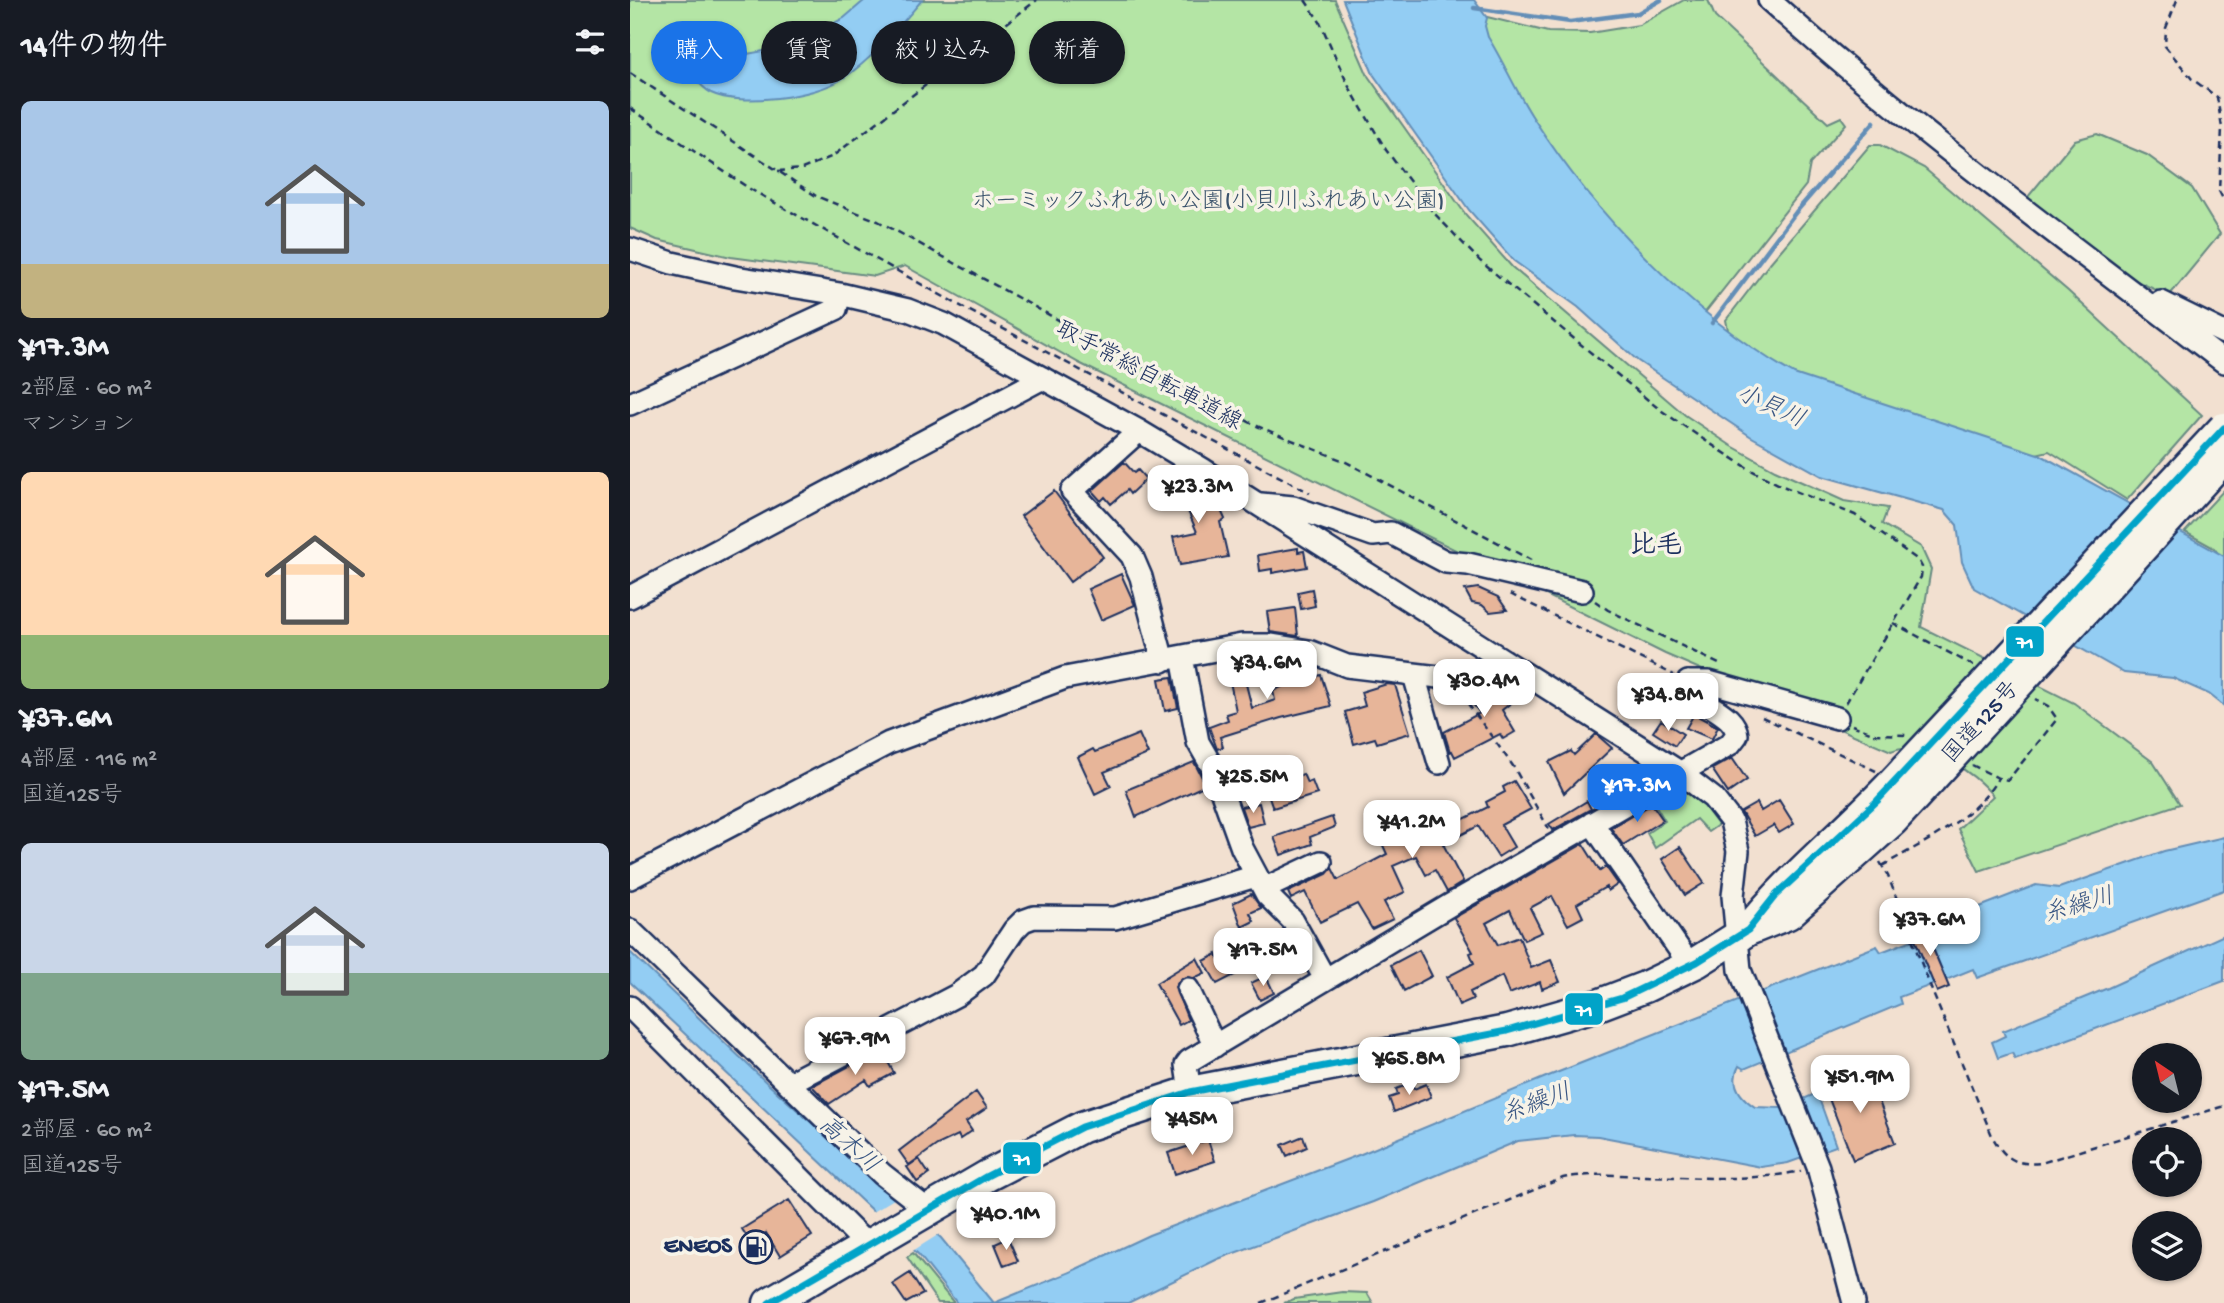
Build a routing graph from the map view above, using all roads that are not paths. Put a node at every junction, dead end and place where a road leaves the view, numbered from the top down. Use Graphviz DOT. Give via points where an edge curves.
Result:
graph roads {
  1 [pos="1769,0"];
  2 [pos="630,249"];
  3 [pos="840,294"];
  4 [pos="2142,299"];
  5 [pos="2224,333"];
  6 [pos="2224,362"];
  7 [pos="1043,378"];
  8 [pos="630,404"];
  9 [pos="2224,428"];
  10 [pos="1139,431"];
  11 [pos="2224,458"];
  12 [pos="1255,503"];
  13 [pos="1582,591"];
  14 [pos="630,597"];
  15 [pos="1173,659"];
  16 [pos="1505,661"];
  17 [pos="1414,675"];
  18 [pos="1837,718"];
  19 [pos="1440,763"];
  20 [pos="1678,771"];
  21 [pos="1906,774"];
  22 [pos="1592,824"];
  23 [pos="1321,862"];
  24 [pos="630,878"];
  25 [pos="1260,883"];
  26 [pos="630,930"];
  27 [pos="1742,934"];
  28 [pos="1690,965"];
  29 [pos="1325,979"];
  30 [pos="1188,989"];
  31 [pos="630,1007"];
  32 [pos="1214,1046"];
  33 [pos="789,1083"];
  34 [pos="1191,1092"];
  35 [pos="925,1212"];
  36 [pos="876,1241"];
  37 [pos="769,1303"];
  38 [pos="1854,1303"];
  1 -- 4 [label="street" via="1984,181"];
  2 -- 3 [label="street" via="735,277"];
  3 -- 7 [label="street" via="944,324"];
  3 -- 8 [label="street" via="836,309"];
  4 -- 5 [label="street" via="2158,301"];
  4 -- 6 [label="street"];
  7 -- 10 [label="street"];
  7 -- 14 [label="street"];
  9 -- 21 [label="highway, 国道125号, bridge"];
  10 -- 12 [label="street"];
  10 -- 15 [label="street" via="1072,491 1132,556"];
  11 -- 21 [label="highway, 国道125号, bridge"];
  12 -- 13 [label="street" via="1293,507 1373,535 1391,533 1446,562"];
  12 -- 16 [label="street"];
  15 -- 17 [label="street" via="1242,645 1272,645 1309,651 1347,666"];
  15 -- 24 [label="street" via="1065,678 889,743"];
  15 -- 25 [label="street" via="1198,743 1214,770 1239,841"];
  16 -- 17 [label="street" via="1492,671 1447,678"];
  16 -- 20 [label="street"];
  17 -- 19 [label="street"];
  18 -- 20 [label="street" via="1709,681 1688,682 1725,716 1737,735 1730,744"];
  20 -- 22 [label="street"];
  20 -- 27 [label="street" via="1713,798 1731,821 1738,851 1733,896"];
  21 -- 27 [label="highway, 国道125号" via="1775,896"];
  22 -- 28 [label="street"];
  22 -- 29 [label="street"];
  23 -- 25 [label="street"];
  25 -- 29 [label="street" via="1293,921"];
  25 -- 33 [label="street" via="1115,918 1034,917 1023,921 984,975 957,995"];
  26 -- 33 [label="street"];
  27 -- 28 [label="highway, 国道125号"];
  27 -- 38 [label="street" via="1743,976 1816,1163"];
  28 -- 34 [label="highway, 国道125号" via="1622,998 1507,1031"];
  29 -- 32 [label="street"];
  30 -- 32 [label="street"];
  31 -- 36 [label="street"];
  32 -- 34 [label="street" via="1187,1063"];
  33 -- 35 [label="street"];
  34 -- 35 [label="highway, 国道125号" via="1082,1127"];
  35 -- 36 [label="highway, 国道125号"];
  36 -- 37 [label="highway, 国道125号"];
}
